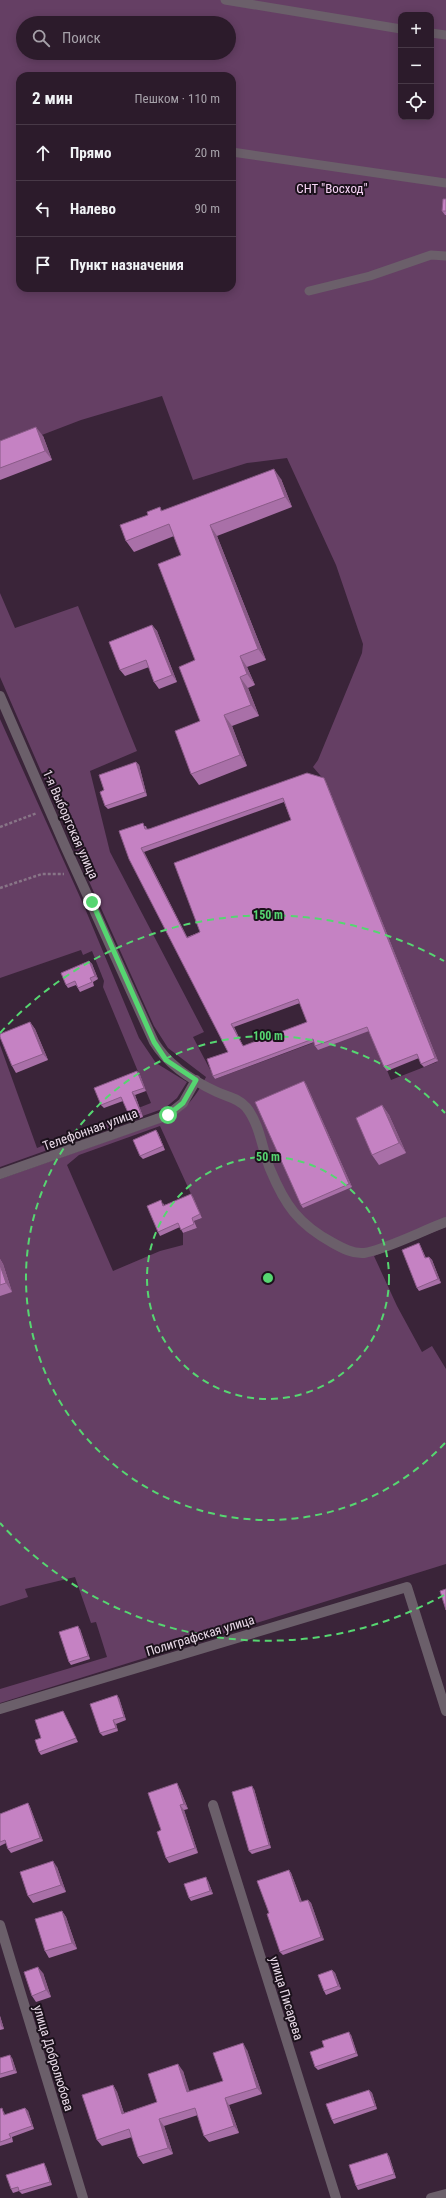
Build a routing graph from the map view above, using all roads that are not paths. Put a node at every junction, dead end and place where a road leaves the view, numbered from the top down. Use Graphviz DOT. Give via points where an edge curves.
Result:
graph roads {
  1 [pos="225,0"];
  2 [pos="398,29"];
  3 [pos="434,33"];
  4 [pos="446,35"];
  5 [pos="236,153"];
  6 [pos="446,183"];
  7 [pos="446,256"];
  8 [pos="309,291"];
  9 [pos="0,696"];
  10 [pos="196,1080"];
  11 [pos="0,1174"];
  12 [pos="446,1222"];
  13 [pos="0,1709"];
  14 [pos="446,1711"];
  15 [pos="213,1805"];
  16 [pos="0,1925"];
  17 [pos="446,2194"];
  18 [pos="82,2198"];
  19 [pos="336,2198"];
  20 [pos="431,2198"];
  1 -- 2 [label="lane"];
  3 -- 4 [label="lane"];
  5 -- 6 [label="lane"];
  7 -- 8 [label="lane" via="431,255 370,276"];
  9 -- 10 [label="street, 1-я Выборгская улица" via="154,1042 166,1060"];
  10 -- 11 [label="street, Телефонная улица" via="183,1103 168,1115"];
  10 -- 12 [label="street, 1-я Выборгская улица" via="235,1098 246,1106 254,1120 277,1185 298,1218 318,1235 343,1249 363,1253"];
  13 -- 14 [label="street, Полиграфская улица" via="407,1587"];
  15 -- 19 [label="street, улица Писарева"];
  16 -- 18 [label="street, улица Добролюбова"];
  17 -- 20 [label="street"];
}
